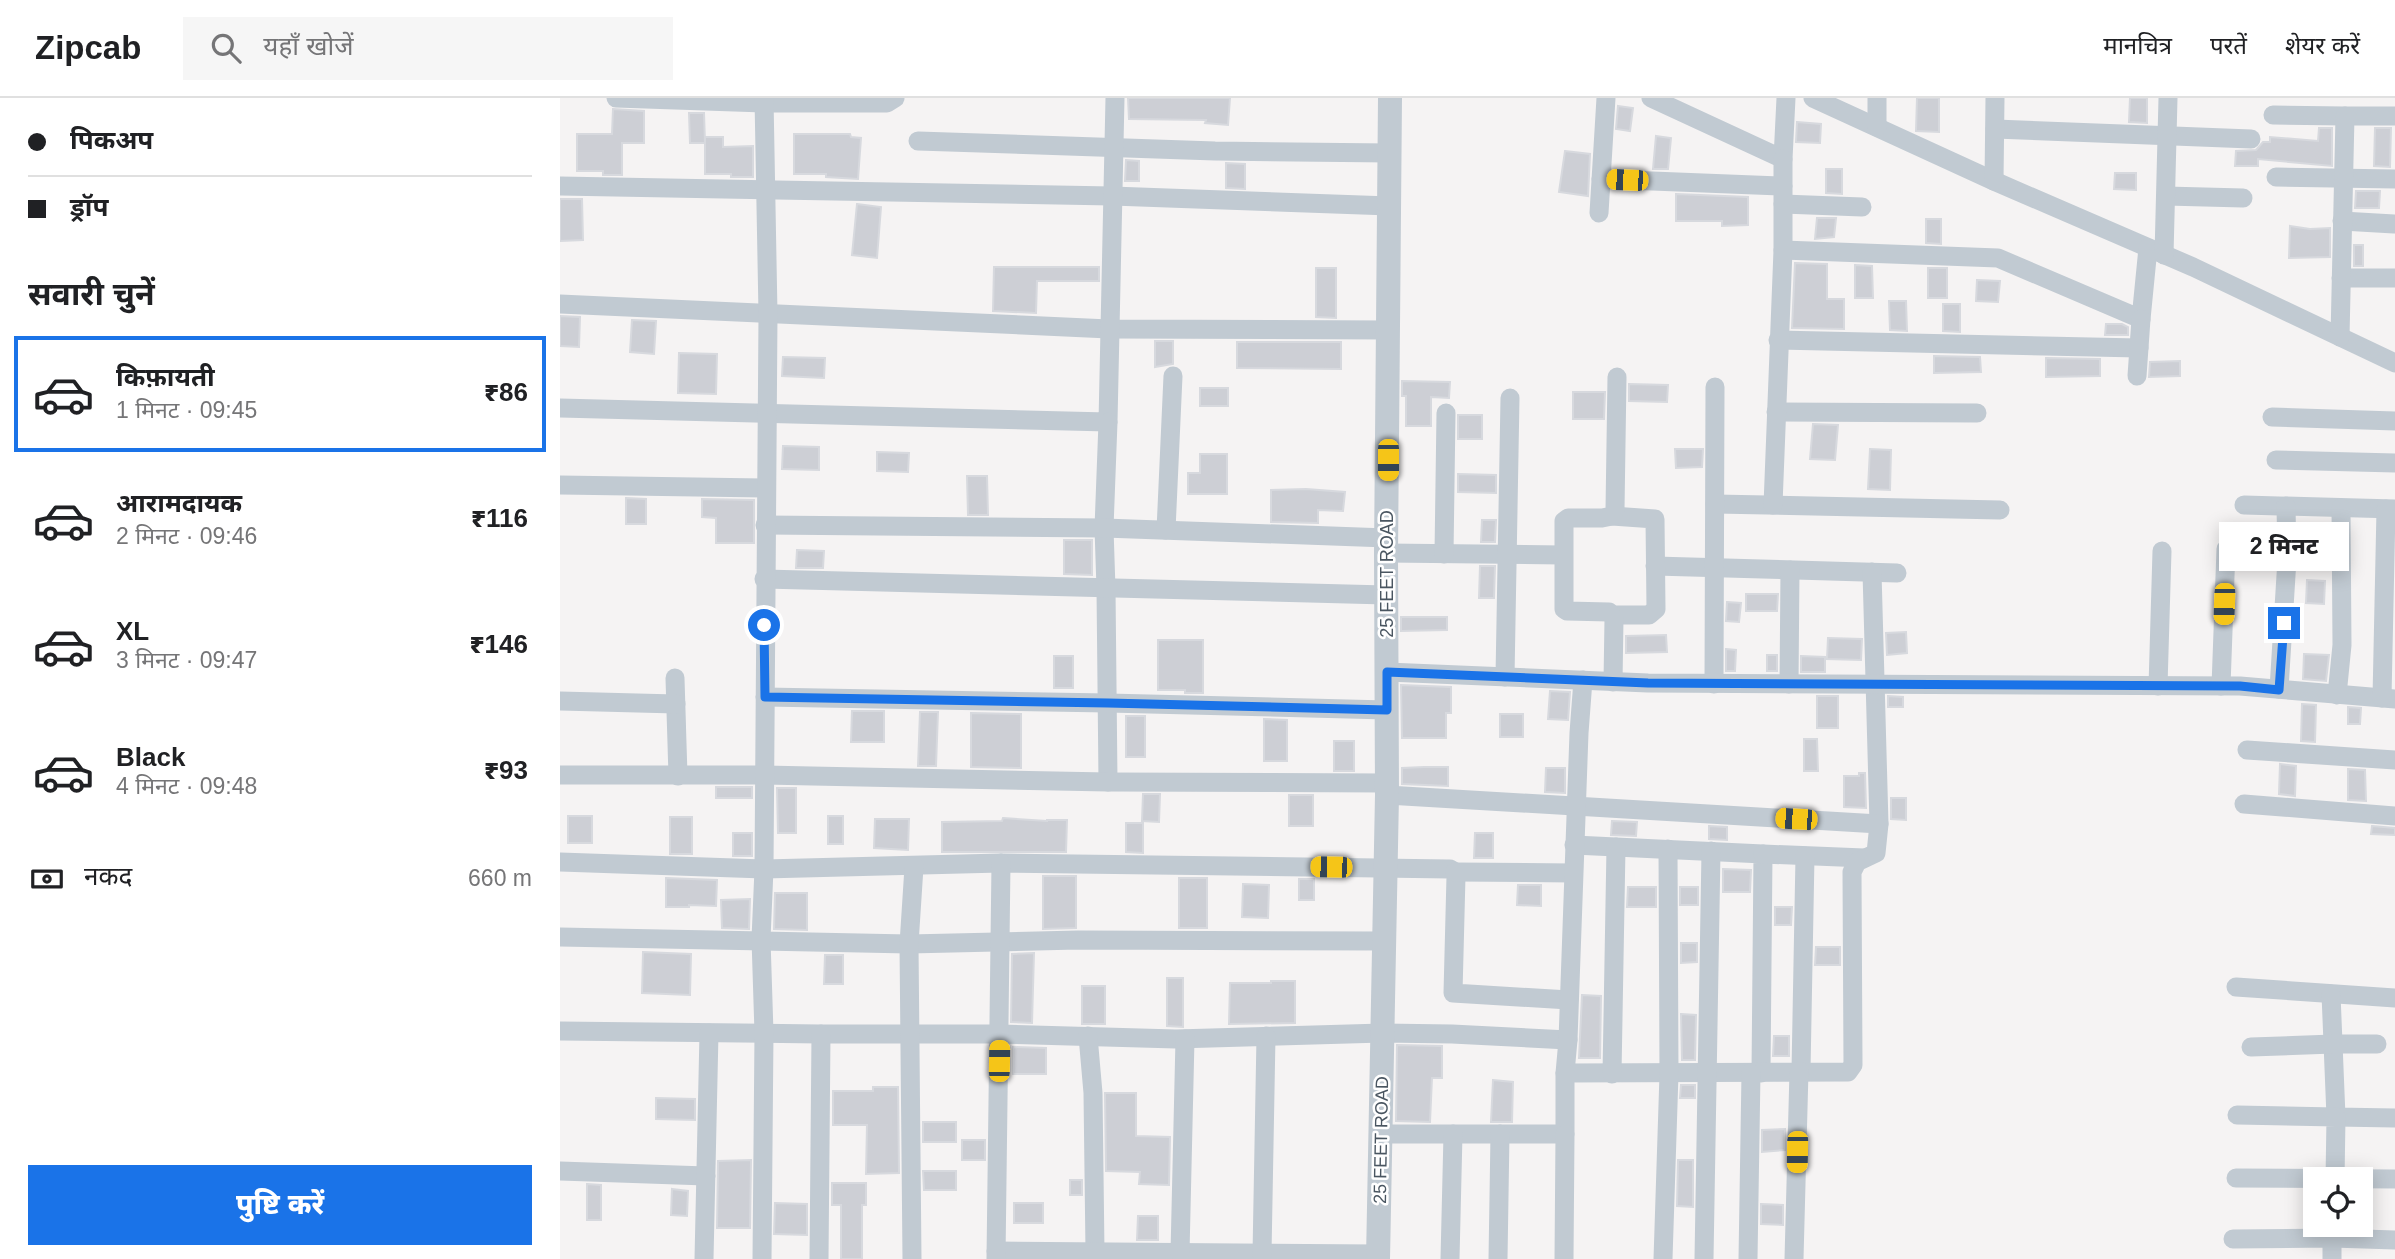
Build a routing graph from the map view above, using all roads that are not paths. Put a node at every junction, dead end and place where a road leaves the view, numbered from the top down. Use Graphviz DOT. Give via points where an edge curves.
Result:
graph roads {
  1 [pos="616,98"];
  2 [pos="895,98"];
  3 [pos="1115,98"];
  4 [pos="1390,98"];
  5 [pos="1606,98"];
  6 [pos="1651,98"];
  7 [pos="1786,98"];
  8 [pos="1813,98"];
  9 [pos="1877,98"];
  10 [pos="1995,98"];
  11 [pos="2168,98"];
  12 [pos="764,100"];
  13 [pos="2273,116"];
  14 [pos="2345,116"];
  15 [pos="2395,116"];
  16 [pos="1877,127"];
  17 [pos="1995,129"];
  18 [pos="2167,136"];
  19 [pos="2251,139"];
  20 [pos="918,141"];
  21 [pos="1114,146"];
  22 [pos="1390,153"];
  23 [pos="1783,159"];
  24 [pos="2276,177"];
  25 [pos="2343,178"];
  26 [pos="1601,179"];
  27 [pos="2395,179"];
  28 [pos="1994,181"];
  29 [pos="560,186"];
  30 [pos="764,190"];
  31 [pos="1783,195"];
  32 [pos="1112,196"];
  33 [pos="2166,196"];
  34 [pos="2244,198"];
  35 [pos="1390,206"];
  36 [pos="1862,207"];
  37 [pos="1599,213"];
  38 [pos="2342,221"];
  39 [pos="2394,224"];
  40 [pos="1783,250"];
  41 [pos="2156,251"];
  42 [pos="2341,278"];
  43 [pos="2395,278"];
  44 [pos="560,304"];
  45 [pos="768,314"];
  46 [pos="2141,318"];
  47 [pos="1110,329"];
  48 [pos="1389,330"];
  49 [pos="2340,337"];
  50 [pos="1778,340"];
  51 [pos="2139,348"];
  52 [pos="2395,363"];
  53 [pos="1173,376"];
  54 [pos="2137,376"];
  55 [pos="1617,377"];
  56 [pos="1714,387"];
  57 [pos="1510,398"];
  58 [pos="560,408"];
  59 [pos="766,412"];
  60 [pos="1776,412"];
  61 [pos="1446,413"];
  62 [pos="1977,413"];
  63 [pos="2272,417"];
  64 [pos="2395,421"];
  65 [pos="1108,422"];
  66 [pos="2276,460"];
  67 [pos="2395,463"];
  68 [pos="560,485"];
  69 [pos="766,488"];
  70 [pos="1715,504"];
  71 [pos="1773,505"];
  72 [pos="2244,505"];
  73 [pos="2286,506"];
  74 [pos="2341,508"];
  75 [pos="2390,509"];
  76 [pos="2000,510"];
  77 [pos="1612,516"];
  78 [pos="765,525"];
  79 [pos="1104,528"];
  80 [pos="1166,530"];
  81 [pos="1387,546"];
  82 [pos="2226,549"];
  83 [pos="2162,551"];
  84 [pos="1444,554"];
  85 [pos="1508,554"];
  86 [pos="1563,555"];
  87 [pos="1655,566"];
  88 [pos="1714,568"];
  89 [pos="1790,570"];
  90 [pos="1872,572"];
  91 [pos="1898,573"];
  92 [pos="764,579"];
  93 [pos="2390,585"];
  94 [pos="1107,589"];
  95 [pos="1386,595"];
  96 [pos="1612,615"];
  97 [pos="2389,646"];
  98 [pos="1387,672"];
  99 [pos="1506,677"];
  100 [pos="675,678"];
  101 [pos="1583,680"];
  102 [pos="1613,682"];
  103 [pos="1714,684"];
  104 [pos="1789,684"];
  105 [pos="1873,684"];
  106 [pos="2158,685"];
  107 [pos="2221,686"];
  108 [pos="2279,690"];
  109 [pos="2337,695"];
  110 [pos="765,697"];
  111 [pos="2389,699"];
  112 [pos="560,701"];
  113 [pos="1108,703"];
  114 [pos="676,704"];
  115 [pos="1387,710"];
  116 [pos="2247,750"];
  117 [pos="2395,760"];
  118 [pos="560,775"];
  119 [pos="764,775"];
  120 [pos="678,776"];
  121 [pos="1108,782"];
  122 [pos="1387,789"];
  123 [pos="2244,804"];
  124 [pos="1576,807"];
  125 [pos="2395,816"];
  126 [pos="1879,824"];
  127 [pos="1574,845"];
  128 [pos="1616,847"];
  129 [pos="1668,849"];
  130 [pos="1711,851"];
  131 [pos="1763,854"];
  132 [pos="1805,856"];
  133 [pos="1864,858"];
  134 [pos="560,862"];
  135 [pos="1001,863"];
  136 [pos="914,867"];
  137 [pos="1386,868"];
  138 [pos="764,869"];
  139 [pos="1455,872"];
  140 [pos="1573,873"];
  141 [pos="560,937"];
  142 [pos="761,939"];
  143 [pos="1385,941"];
  144 [pos="999,942"];
  145 [pos="909,944"];
  146 [pos="2236,987"];
  147 [pos="2331,994"];
  148 [pos="2395,998"];
  149 [pos="1569,1000"];
  150 [pos="560,1031"];
  151 [pos="709,1033"];
  152 [pos="764,1033"];
  153 [pos="1383,1033"];
  154 [pos="821,1034"];
  155 [pos="909,1034"];
  156 [pos="999,1034"];
  157 [pos="1088,1036"];
  158 [pos="1266,1036"];
  159 [pos="1185,1039"];
  160 [pos="1568,1040"];
  161 [pos="2333,1044"];
  162 [pos="2377,1044"];
  163 [pos="2251,1047"];
  164 [pos="1800,1071"];
  165 [pos="1565,1073"];
  166 [pos="1707,1073"];
  167 [pos="1756,1073"];
  168 [pos="1612,1074"];
  169 [pos="1669,1074"];
  170 [pos="2237,1115"];
  171 [pos="2336,1117"];
  172 [pos="2395,1118"];
  173 [pos="1381,1134"];
  174 [pos="1453,1134"];
  175 [pos="1500,1134"];
  176 [pos="1565,1134"];
  177 [pos="2335,1167"];
  178 [pos="560,1171"];
  179 [pos="706,1176"];
  180 [pos="2236,1178"];
  181 [pos="2303,1179"];
  182 [pos="2373,1179"];
  183 [pos="2395,1179"];
  184 [pos="2303,1234"];
  185 [pos="2333,1237"];
  186 [pos="2372,1237"];
  187 [pos="2233,1239"];
  188 [pos="2395,1240"];
  189 [pos="1095,1252"];
  190 [pos="1180,1253"];
  191 [pos="1262,1254"];
  192 [pos="996,1255"];
  193 [pos="1378,1257"];
  194 [pos="704,1259"];
  195 [pos="762,1259"];
  196 [pos="818,1259"];
  197 [pos="912,1259"];
  198 [pos="1450,1259"];
  199 [pos="1497,1259"];
  200 [pos="1564,1259"];
  201 [pos="1663,1259"];
  202 [pos="1704,1259"];
  203 [pos="1748,1259"];
  204 [pos="1794,1259"];
  205 [pos="2332,1259"];
  1 -- 12 [label="street"];
  2 -- 12 [label="street" via="887,103"];
  3 -- 21 [label="street"];
  4 -- 22 [label="street, 25 FEET ROAD"];
  5 -- 26 [label="street"];
  6 -- 23 [label="street"];
  7 -- 23 [label="street"];
  8 -- 16 [label="street"];
  9 -- 16 [label="street"];
  10 -- 17 [label="street"];
  11 -- 18 [label="street"];
  12 -- 30 [label="street"];
  13 -- 14 [label="street"];
  14 -- 15 [label="street"];
  14 -- 25 [label="street"];
  16 -- 28 [label="street"];
  17 -- 18 [label="street"];
  17 -- 28 [label="street"];
  18 -- 19 [label="street"];
  18 -- 33 [label="street"];
  20 -- 21 [label="street"];
  21 -- 22 [label="street"];
  21 -- 32 [label="street"];
  22 -- 35 [label="street, 25 FEET ROAD"];
  23 -- 31 [label="street"];
  24 -- 25 [label="street"];
  25 -- 27 [label="street"];
  25 -- 38 [label="street"];
  26 -- 31 [label="street"];
  26 -- 37 [label="street"];
  28 -- 41 [label="street"];
  29 -- 30 [label="street"];
  30 -- 32 [label="street"];
  30 -- 45 [label="street"];
  31 -- 36 [label="street"];
  31 -- 40 [label="street"];
  32 -- 35 [label="street"];
  32 -- 47 [label="street"];
  33 -- 34 [label="street"];
  33 -- 41 [label="street"];
  35 -- 48 [label="street, 25 FEET ROAD"];
  38 -- 39 [label="street"];
  38 -- 42 [label="street"];
  40 -- 46 [label="street" via="1998,258"];
  40 -- 50 [label="street"];
  41 -- 46 [label="street"];
  41 -- 49 [label="street"];
  42 -- 43 [label="street"];
  42 -- 49 [label="street"];
  44 -- 45 [label="street"];
  45 -- 47 [label="street"];
  45 -- 59 [label="street"];
  46 -- 51 [label="street"];
  47 -- 48 [label="street"];
  47 -- 65 [label="street"];
  48 -- 81 [label="street, 25 FEET ROAD"];
  49 -- 52 [label="street"];
  50 -- 51 [label="street"];
  50 -- 60 [label="street"];
  51 -- 54 [label="street"];
  53 -- 80 [label="street"];
  55 -- 77 [label="street"];
  56 -- 70 [label="street"];
  57 -- 85 [label="street"];
  58 -- 59 [label="street"];
  59 -- 65 [label="street"];
  59 -- 69 [label="street"];
  60 -- 62 [label="street"];
  60 -- 71 [label="street"];
  61 -- 84 [label="street"];
  63 -- 64 [label="street"];
  65 -- 79 [label="street"];
  66 -- 67 [label="street"];
  68 -- 69 [label="street"];
  69 -- 78 [label="street"];
  70 -- 71 [label="street"];
  70 -- 88 [label="street"];
  71 -- 76 [label="street"];
  72 -- 73 [label="street"];
  73 -- 74 [label="street"];
  73 -- 108 [label="street"];
  74 -- 75 [label="street"];
  74 -- 109 [label="street" via="2342,645"];
  75 -- 93 [label="street"];
  77 -- 86 [label="street" via="1565,520"];
  77 -- 87 [label="street" via="1655,519"];
  78 -- 79 [label="street"];
  78 -- 92 [label="street"];
  79 -- 80 [label="street"];
  79 -- 94 [label="street"];
  80 -- 81 [label="street"];
  81 -- 84 [label="street"];
  81 -- 95 [label="street, 25 FEET ROAD"];
  82 -- 107 [label="street"];
  83 -- 106 [label="street"];
  84 -- 85 [label="street"];
  85 -- 86 [label="street"];
  85 -- 99 [label="street"];
  86 -- 96 [label="street" via="1564,609"];
  87 -- 88 [label="street"];
  87 -- 96 [label="street" via="1656,609 1649,615"];
  88 -- 89 [label="street"];
  88 -- 103 [label="street"];
  89 -- 90 [label="street"];
  89 -- 104 [label="street"];
  90 -- 91 [label="street"];
  90 -- 105 [label="street"];
  92 -- 94 [label="street"];
  92 -- 110 [label="street"];
  93 -- 97 [label="street"];
  94 -- 95 [label="street"];
  94 -- 113 [label="street"];
  95 -- 98 [label="street, 25 FEET ROAD"];
  96 -- 102 [label="street"];
  97 -- 111 [label="street"];
  98 -- 99 [label="street"];
  98 -- 115 [label="street, 25 FEET ROAD"];
  99 -- 101 [label="street"];
  100 -- 114 [label="street"];
  101 -- 102 [label="street"];
  101 -- 124 [label="street"];
  102 -- 103 [label="street"];
  103 -- 104 [label="street"];
  104 -- 105 [label="street"];
  105 -- 106 [label="street"];
  105 -- 126 [label="street"];
  106 -- 107 [label="street"];
  107 -- 108 [label="street"];
  108 -- 109 [label="street"];
  109 -- 111 [label="street"];
  110 -- 113 [label="street"];
  110 -- 119 [label="street"];
  112 -- 114 [label="street"];
  113 -- 115 [label="street"];
  113 -- 121 [label="street"];
  114 -- 120 [label="street"];
  115 -- 122 [label="street, 25 FEET ROAD"];
  116 -- 117 [label="street"];
  118 -- 120 [label="street"];
  119 -- 120 [label="street"];
  119 -- 121 [label="street"];
  119 -- 138 [label="street"];
  121 -- 122 [label="street"];
  122 -- 124 [label="street"];
  122 -- 137 [label="street, 25 FEET ROAD"];
  123 -- 125 [label="street"];
  124 -- 126 [label="street"];
  124 -- 127 [label="street"];
  126 -- 133 [label="street" via="1876,853"];
  127 -- 128 [label="street"];
  127 -- 140 [label="street"];
  128 -- 129 [label="street"];
  128 -- 168 [label="street"];
  129 -- 130 [label="street"];
  129 -- 169 [label="street"];
  130 -- 131 [label="street"];
  130 -- 166 [label="street"];
  131 -- 132 [label="street"];
  131 -- 167 [label="street"];
  132 -- 133 [label="street"];
  132 -- 164 [label="street"];
  133 -- 164 [label="street" via="1854,865 1853,872 1853,1065 1848,1072"];
  134 -- 138 [label="street"];
  135 -- 136 [label="street"];
  135 -- 137 [label="street"];
  135 -- 144 [label="street"];
  136 -- 138 [label="street"];
  136 -- 145 [label="street"];
  137 -- 139 [label="street"];
  137 -- 143 [label="street, 25 FEET ROAD"];
  138 -- 142 [label="street"];
  139 -- 140 [label="street"];
  139 -- 149 [label="street" via="1453,993"];
  140 -- 149 [label="street"];
  141 -- 142 [label="street"];
  142 -- 145 [label="street"];
  142 -- 152 [label="street"];
  143 -- 144 [label="street"];
  143 -- 153 [label="street, 25 FEET ROAD"];
  144 -- 145 [label="street"];
  144 -- 156 [label="street"];
  145 -- 155 [label="street"];
  146 -- 147 [label="street"];
  147 -- 148 [label="street"];
  147 -- 161 [label="street"];
  149 -- 160 [label="street"];
  150 -- 151 [label="street"];
  151 -- 152 [label="street"];
  151 -- 179 [label="street"];
  152 -- 154 [label="street"];
  152 -- 195 [label="street"];
  153 -- 158 [label="street"];
  153 -- 160 [label="street"];
  153 -- 173 [label="street, 25 FEET ROAD"];
  154 -- 155 [label="street"];
  154 -- 196 [label="street"];
  155 -- 156 [label="street"];
  155 -- 197 [label="street"];
  156 -- 157 [label="street"];
  156 -- 192 [label="street"];
  157 -- 159 [label="street"];
  157 -- 189 [label="street"];
  158 -- 159 [label="street"];
  158 -- 191 [label="street"];
  159 -- 190 [label="street"];
  160 -- 165 [label="street"];
  161 -- 162 [label="street"];
  161 -- 163 [label="street"];
  161 -- 171 [label="street"];
  164 -- 167 [label="street"];
  164 -- 204 [label="street"];
  165 -- 168 [label="street"];
  165 -- 176 [label="street"];
  166 -- 167 [label="street"];
  166 -- 169 [label="street"];
  166 -- 202 [label="street"];
  167 -- 203 [label="street"];
  168 -- 169 [label="street"];
  169 -- 201 [label="street"];
  170 -- 171 [label="street"];
  171 -- 172 [label="street"];
  171 -- 177 [label="street"];
  173 -- 174 [label="street"];
  173 -- 193 [label="street, 25 FEET ROAD"];
  174 -- 175 [label="street"];
  174 -- 198 [label="street"];
  175 -- 176 [label="street"];
  175 -- 199 [label="street"];
  176 -- 200 [label="street"];
  178 -- 179 [label="street"];
  179 -- 194 [label="street"];
  180 -- 181 [label="street"];
  182 -- 183 [label="street"];
  184 -- 187 [label="street"];
  185 -- 205 [label="street"];
  186 -- 188 [label="street"];
  189 -- 190 [label="street"];
  189 -- 192 [label="street"];
  190 -- 191 [label="street"];
  191 -- 193 [label="street"];
}
